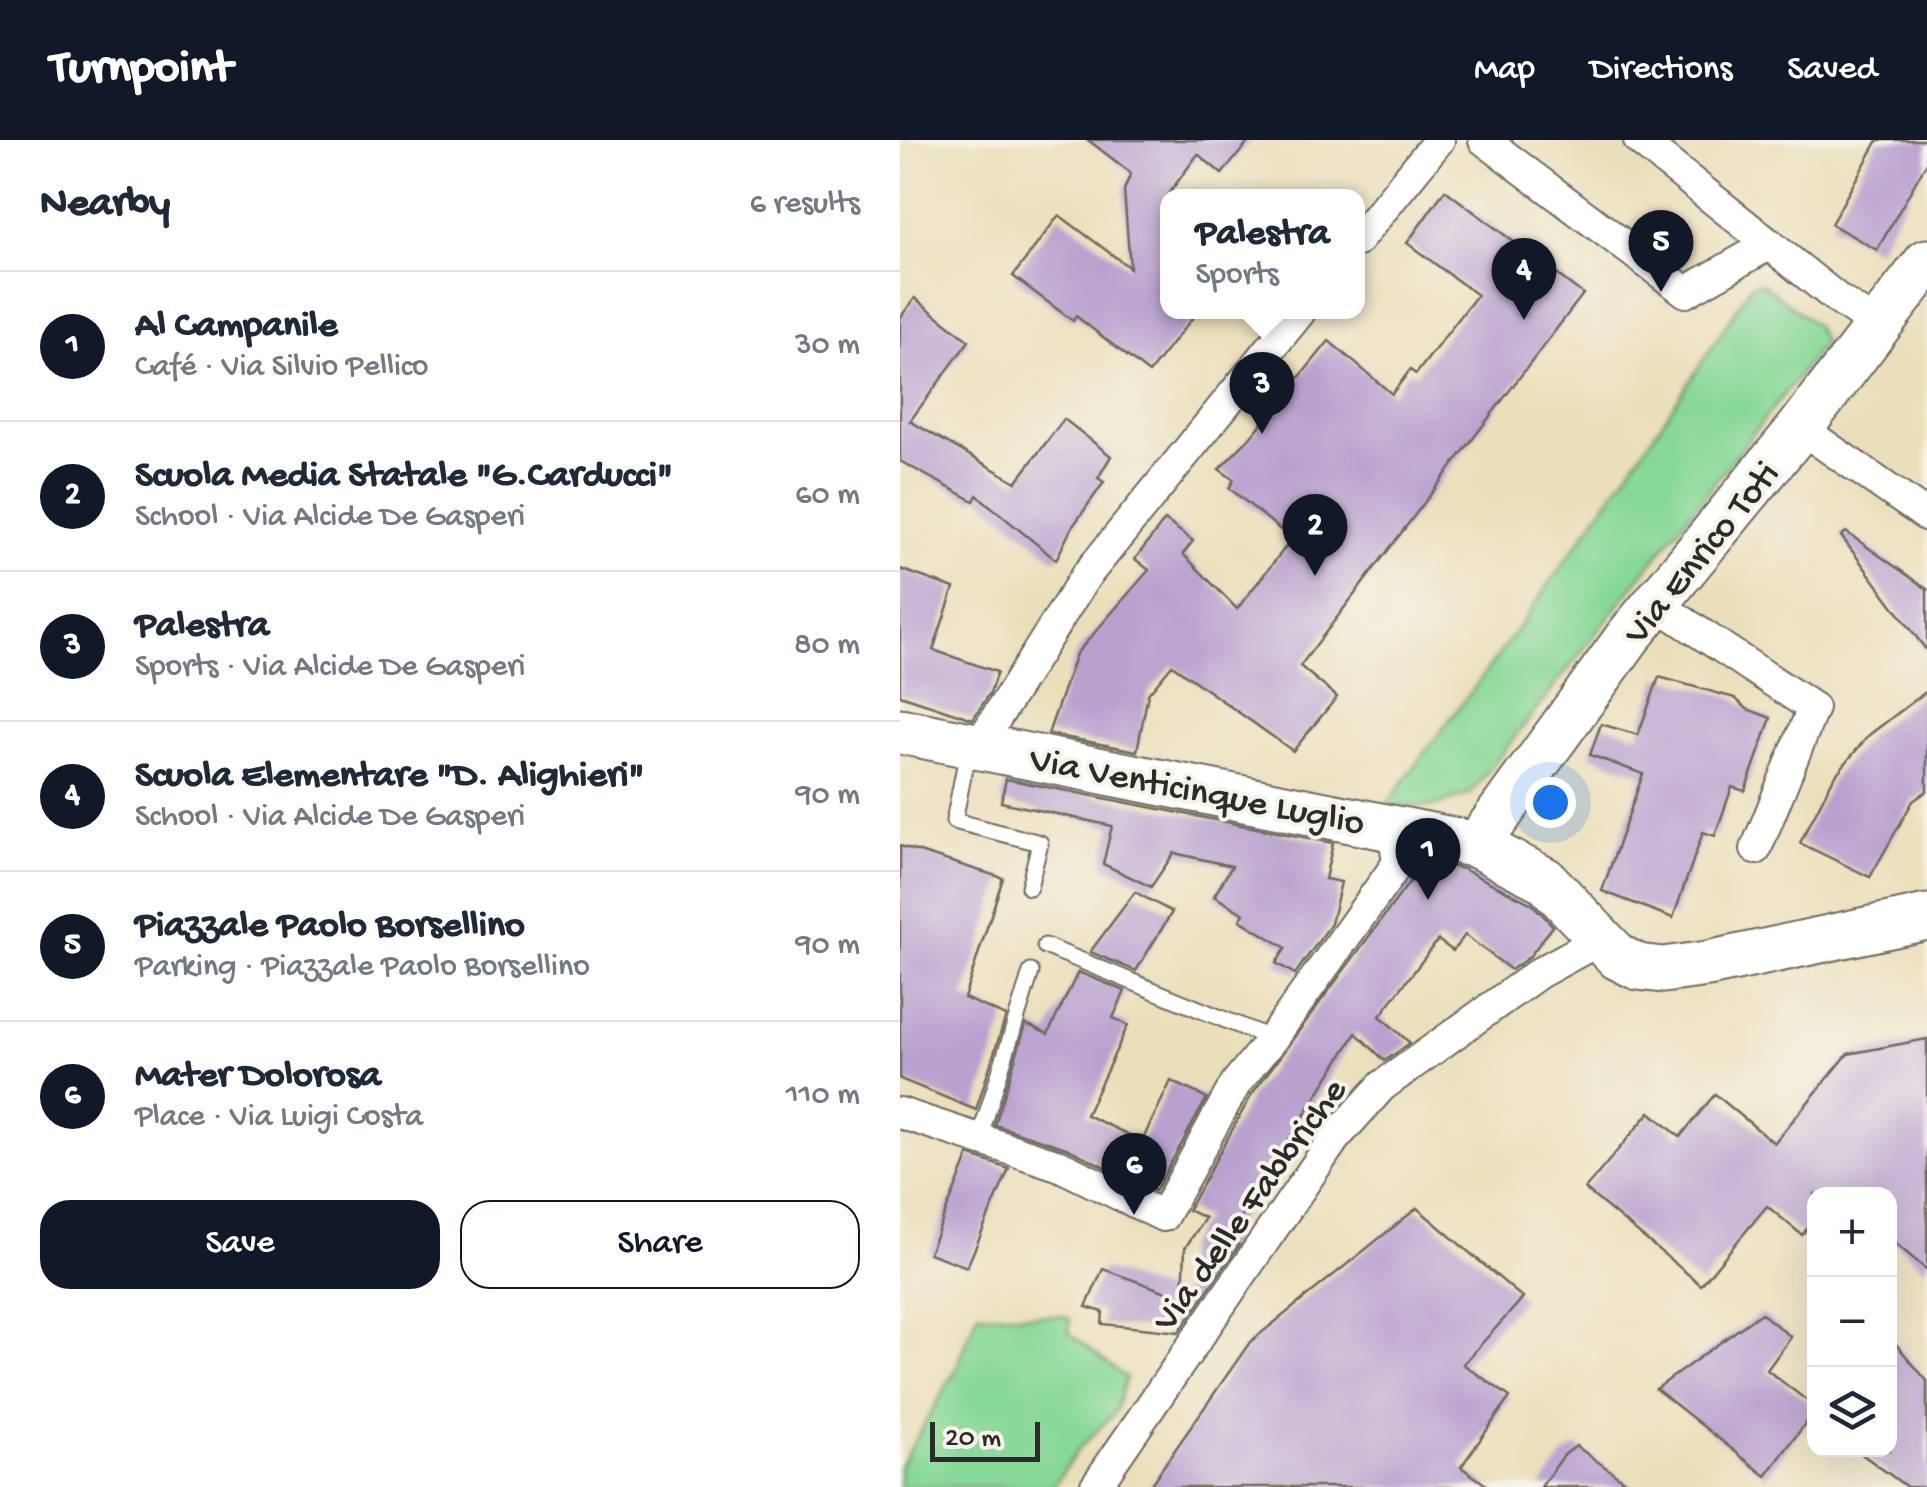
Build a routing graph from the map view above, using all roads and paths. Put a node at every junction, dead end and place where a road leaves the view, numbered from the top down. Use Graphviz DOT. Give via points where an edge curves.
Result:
graph roads {
  1 [pos="1439,140"];
  2 [pos="1484,140"];
  3 [pos="1639,140"];
  4 [pos="1365,231"];
  5 [pos="1770,244"];
  6 [pos="1927,262"];
  7 [pos="1294,319"];
  8 [pos="1876,325"];
  9 [pos="1800,428"];
  10 [pos="1927,516"];
  11 [pos="1655,603"];
  12 [pos="900,731"];
  13 [pos="974,744"];
  14 [pos="1393,827"];
  15 [pos="1477,845"];
  16 [pos="1756,849"];
  17 [pos="1029,886"];
  18 [pos="1927,917"];
  19 [pos="1602,938"];
  20 [pos="1044,946"];
  21 [pos="1032,972"];
  22 [pos="1272,1038"];
  23 [pos="900,1113"];
  24 [pos="979,1138"];
  25 [pos="1095,1487"];
  1 -- 4 [label="street"];
  2 -- 5 [label="street" via="1686,292"];
  3 -- 5 [label="street"];
  5 -- 8 [label="street"];
  6 -- 8 [label="street, Via Enrico Toti"];
  7 -- 13 [label="street" via="1085,577"];
  8 -- 9 [label="street, Via Enrico Toti"];
  9 -- 10 [label="street"];
  9 -- 11 [label="street, Via Enrico Toti"];
  11 -- 15 [label="street, Via Enrico Toti"];
  11 -- 16 [label="street" via="1813,708"];
  12 -- 13 [label="street, Via Venticinque Luglio"];
  13 -- 14 [label="street, Via Venticinque Luglio"];
  13 -- 17 [label="lane" via="954,821 1040,843"];
  14 -- 15 [label="street, Via Venticinque Luglio"];
  14 -- 22 [label="street" via="1398,862"];
  15 -- 19 [label="street, Via Venticinque Luglio" via="1545,880"];
  18 -- 19 [label="street, Via Venticinque Luglio" via="1663,970 1628,962"];
  19 -- 25 [label="street, Via delle Fabbriche" via="1539,973 1382,1086 1335,1138"];
  20 -- 22 [label="lane"];
  21 -- 24 [label="lane"];
  22 -- 24 [label="street" via="1236,1083 1164,1216"];
  23 -- 24 [label="street"];
}
